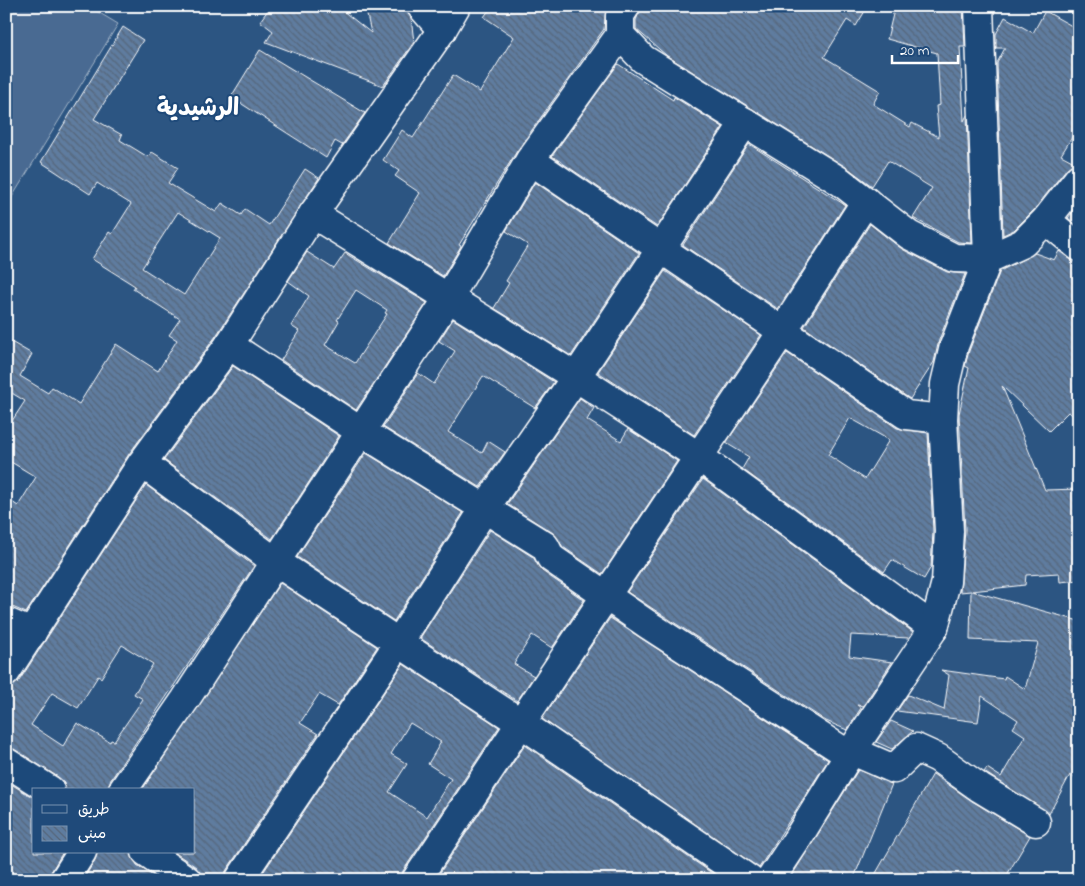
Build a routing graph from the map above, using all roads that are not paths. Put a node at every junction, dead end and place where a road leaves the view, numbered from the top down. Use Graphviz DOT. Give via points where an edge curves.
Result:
graph roads {
  1 [pos="421,6"];
  2 [pos="456,6"];
  3 [pos="626,6"];
  4 [pos="979,6"];
  5 [pos="442,30"];
  6 [pos="620,35"];
  7 [pos="745,122"];
  8 [pos="530,160"];
  9 [pos="1079,178"];
  10 [pos="866,201"];
  11 [pos="313,214"];
  12 [pos="1046,220"];
  13 [pos="661,247"];
  14 [pos="1079,247"];
  15 [pos="988,259"];
  16 [pos="449,297"];
  17 [pos="782,332"];
  18 [pos="229,345"];
  19 [pos="576,377"];
  20 [pos="943,419"];
  21 [pos="360,431"];
  22 [pos="698,456"];
  23 [pos="142,463"];
  24 [pos="485,508"];
  25 [pos="276,562"];
  26 [pos="606,595"];
  27 [pos="6,622"];
  28 [pos="934,628"];
  29 [pos="32,633"];
  30 [pos="398,644"];
  31 [pos="6,672"];
  32 [pos="521,723"];
  33 [pos="849,755"];
  34 [pos="6,762"];
  35 [pos="47,788"];
  36 [pos="124,788"];
  37 [pos="1036,822"];
  38 [pos="81,854"];
  39 [pos="149,854"];
  40 [pos="64,880"];
  41 [pos="187,880"];
  42 [pos="239,880"];
  43 [pos="416,880"];
  44 [pos="750,880"];
  45 [pos="770,880"];
  1 -- 5 [label="street"];
  2 -- 5 [label="street"];
  3 -- 6 [label="street" via="620,15"];
  4 -- 15 [label="street"];
  5 -- 11 [label="street"];
  6 -- 7 [label="street" via="643,59"];
  6 -- 8 [label="street"];
  7 -- 10 [label="street"];
  7 -- 13 [label="street"];
  8 -- 13 [label="street"];
  8 -- 16 [label="street"];
  9 -- 12 [label="street"];
  10 -- 15 [label="street" via="909,235 954,258"];
  10 -- 17 [label="street"];
  11 -- 16 [label="street"];
  11 -- 18 [label="street"];
  12 -- 14 [label="street"];
  12 -- 15 [label="street" via="1023,243"];
  13 -- 17 [label="street"];
  13 -- 19 [label="street"];
  15 -- 20 [label="street" via="954,346 945,384"];
  16 -- 19 [label="street"];
  16 -- 21 [label="street"];
  17 -- 20 [label="street" via="906,415"];
  17 -- 22 [label="street"];
  18 -- 21 [label="street"];
  18 -- 23 [label="street"];
  19 -- 22 [label="street"];
  19 -- 24 [label="street"];
  20 -- 28 [label="street" via="949,531 946,582"];
  21 -- 24 [label="street"];
  21 -- 25 [label="street"];
  22 -- 26 [label="street"];
  22 -- 28 [label="street"];
  23 -- 25 [label="street"];
  23 -- 29 [label="street"];
  24 -- 26 [label="street" via="545,546 551,558"];
  24 -- 30 [label="street"];
  25 -- 30 [label="street"];
  25 -- 36 [label="street"];
  26 -- 32 [label="street"];
  26 -- 33 [label="street"];
  27 -- 29 [label="street"];
  28 -- 33 [label="street"];
  29 -- 31 [label="street"];
  30 -- 32 [label="street"];
  30 -- 42 [label="street"];
  32 -- 43 [label="street"];
  32 -- 44 [label="street"];
  33 -- 37 [label="street" via="857,753 894,769 916,748 938,758"];
  33 -- 45 [label="street"];
  34 -- 35 [label="street"];
  38 -- 40 [label="street"];
  39 -- 41 [label="street"];
}
